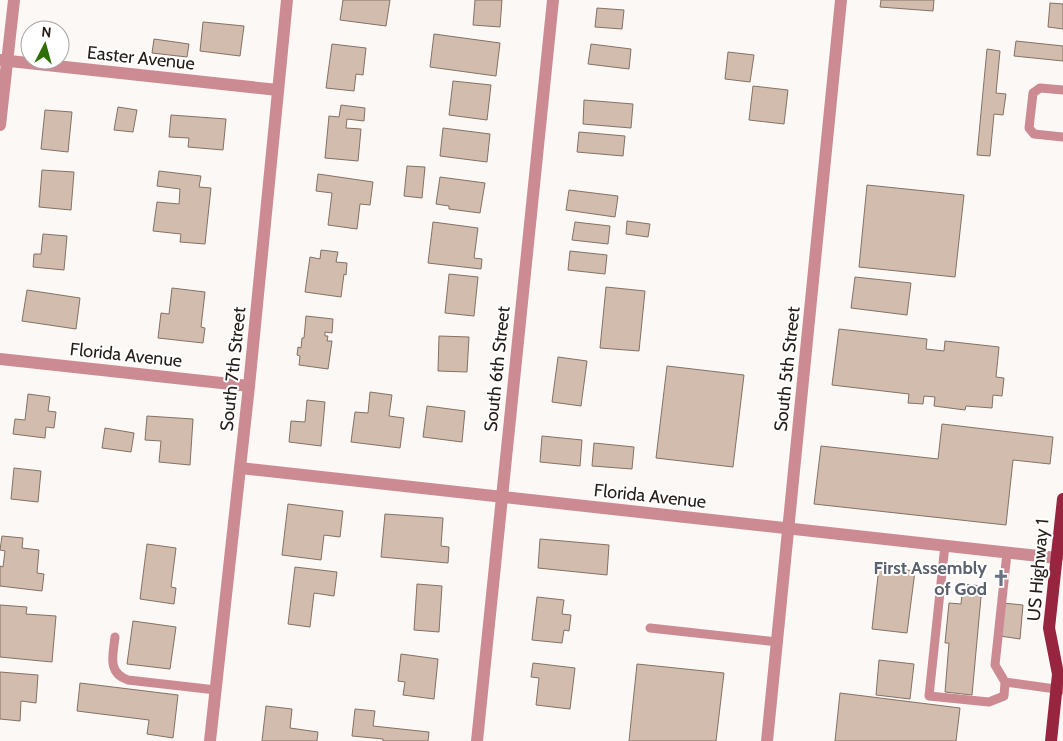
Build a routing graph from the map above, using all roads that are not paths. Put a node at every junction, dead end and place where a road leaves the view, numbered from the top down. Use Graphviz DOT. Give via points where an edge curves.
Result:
graph roads {
  1 [pos="14,0"];
  2 [pos="287,0"];
  3 [pos="553,0"];
  4 [pos="841,0"];
  5 [pos="4,60"];
  6 [pos="278,90"];
  7 [pos="1063,90"];
  8 [pos="0,125"];
  9 [pos="1063,137"];
  10 [pos="0,358"];
  11 [pos="249,386"];
  12 [pos="240,468"];
  13 [pos="501,497"];
  14 [pos="1063,499"];
  15 [pos="789,528"];
  16 [pos="945,546"];
  17 [pos="1007,553"];
  18 [pos="1056,558"];
  19 [pos="650,628"];
  20 [pos="115,637"];
  21 [pos="777,642"];
  22 [pos="1061,668"];
  23 [pos="1005,682"];
  24 [pos="1060,689"];
  25 [pos="216,690"];
  26 [pos="210,741"];
  27 [pos="477,741"];
  28 [pos="767,741"];
  29 [pos="1051,741"];
  1 -- 5 [label="street"];
  2 -- 6 [label="street, South 7th Street"];
  3 -- 13 [label="street, South 6th Street"];
  4 -- 15 [label="street, South 5th Street"];
  5 -- 6 [label="street, Easter Avenue"];
  5 -- 8 [label="street"];
  6 -- 11 [label="street, South 7th Street"];
  7 -- 9 [label="lane" via="1040,88 1033,93 1029,128 1034,134"];
  10 -- 11 [label="street, Florida Avenue"];
  11 -- 12 [label="street, South 7th Street"];
  12 -- 13 [label="street, Florida Avenue"];
  12 -- 25 [label="street, South 7th Street"];
  13 -- 15 [label="street, Florida Avenue"];
  13 -- 27 [label="street, South 6th Street"];
  14 -- 18 [label="main road, US Highway 1"];
  15 -- 16 [label="street, Florida Avenue"];
  15 -- 21 [label="street, South 5th Street"];
  16 -- 17 [label="street, Florida Avenue"];
  16 -- 23 [label="lane" via="929,696 989,702 1004,696"];
  17 -- 18 [label="street, Florida Avenue"];
  17 -- 23 [label="lane" via="995,665"];
  18 -- 22 [label="main road, US Highway 1" via="1050,628"];
  19 -- 21 [label="lane"];
  20 -- 25 [label="lane" via="114,670 119,677"];
  21 -- 28 [label="street, South 5th Street"];
  22 -- 24 [label="main road, US Highway 1"];
  23 -- 24 [label="lane"];
  24 -- 29 [label="main road, US Highway 1"];
  25 -- 26 [label="street, South 7th Street"];
}
